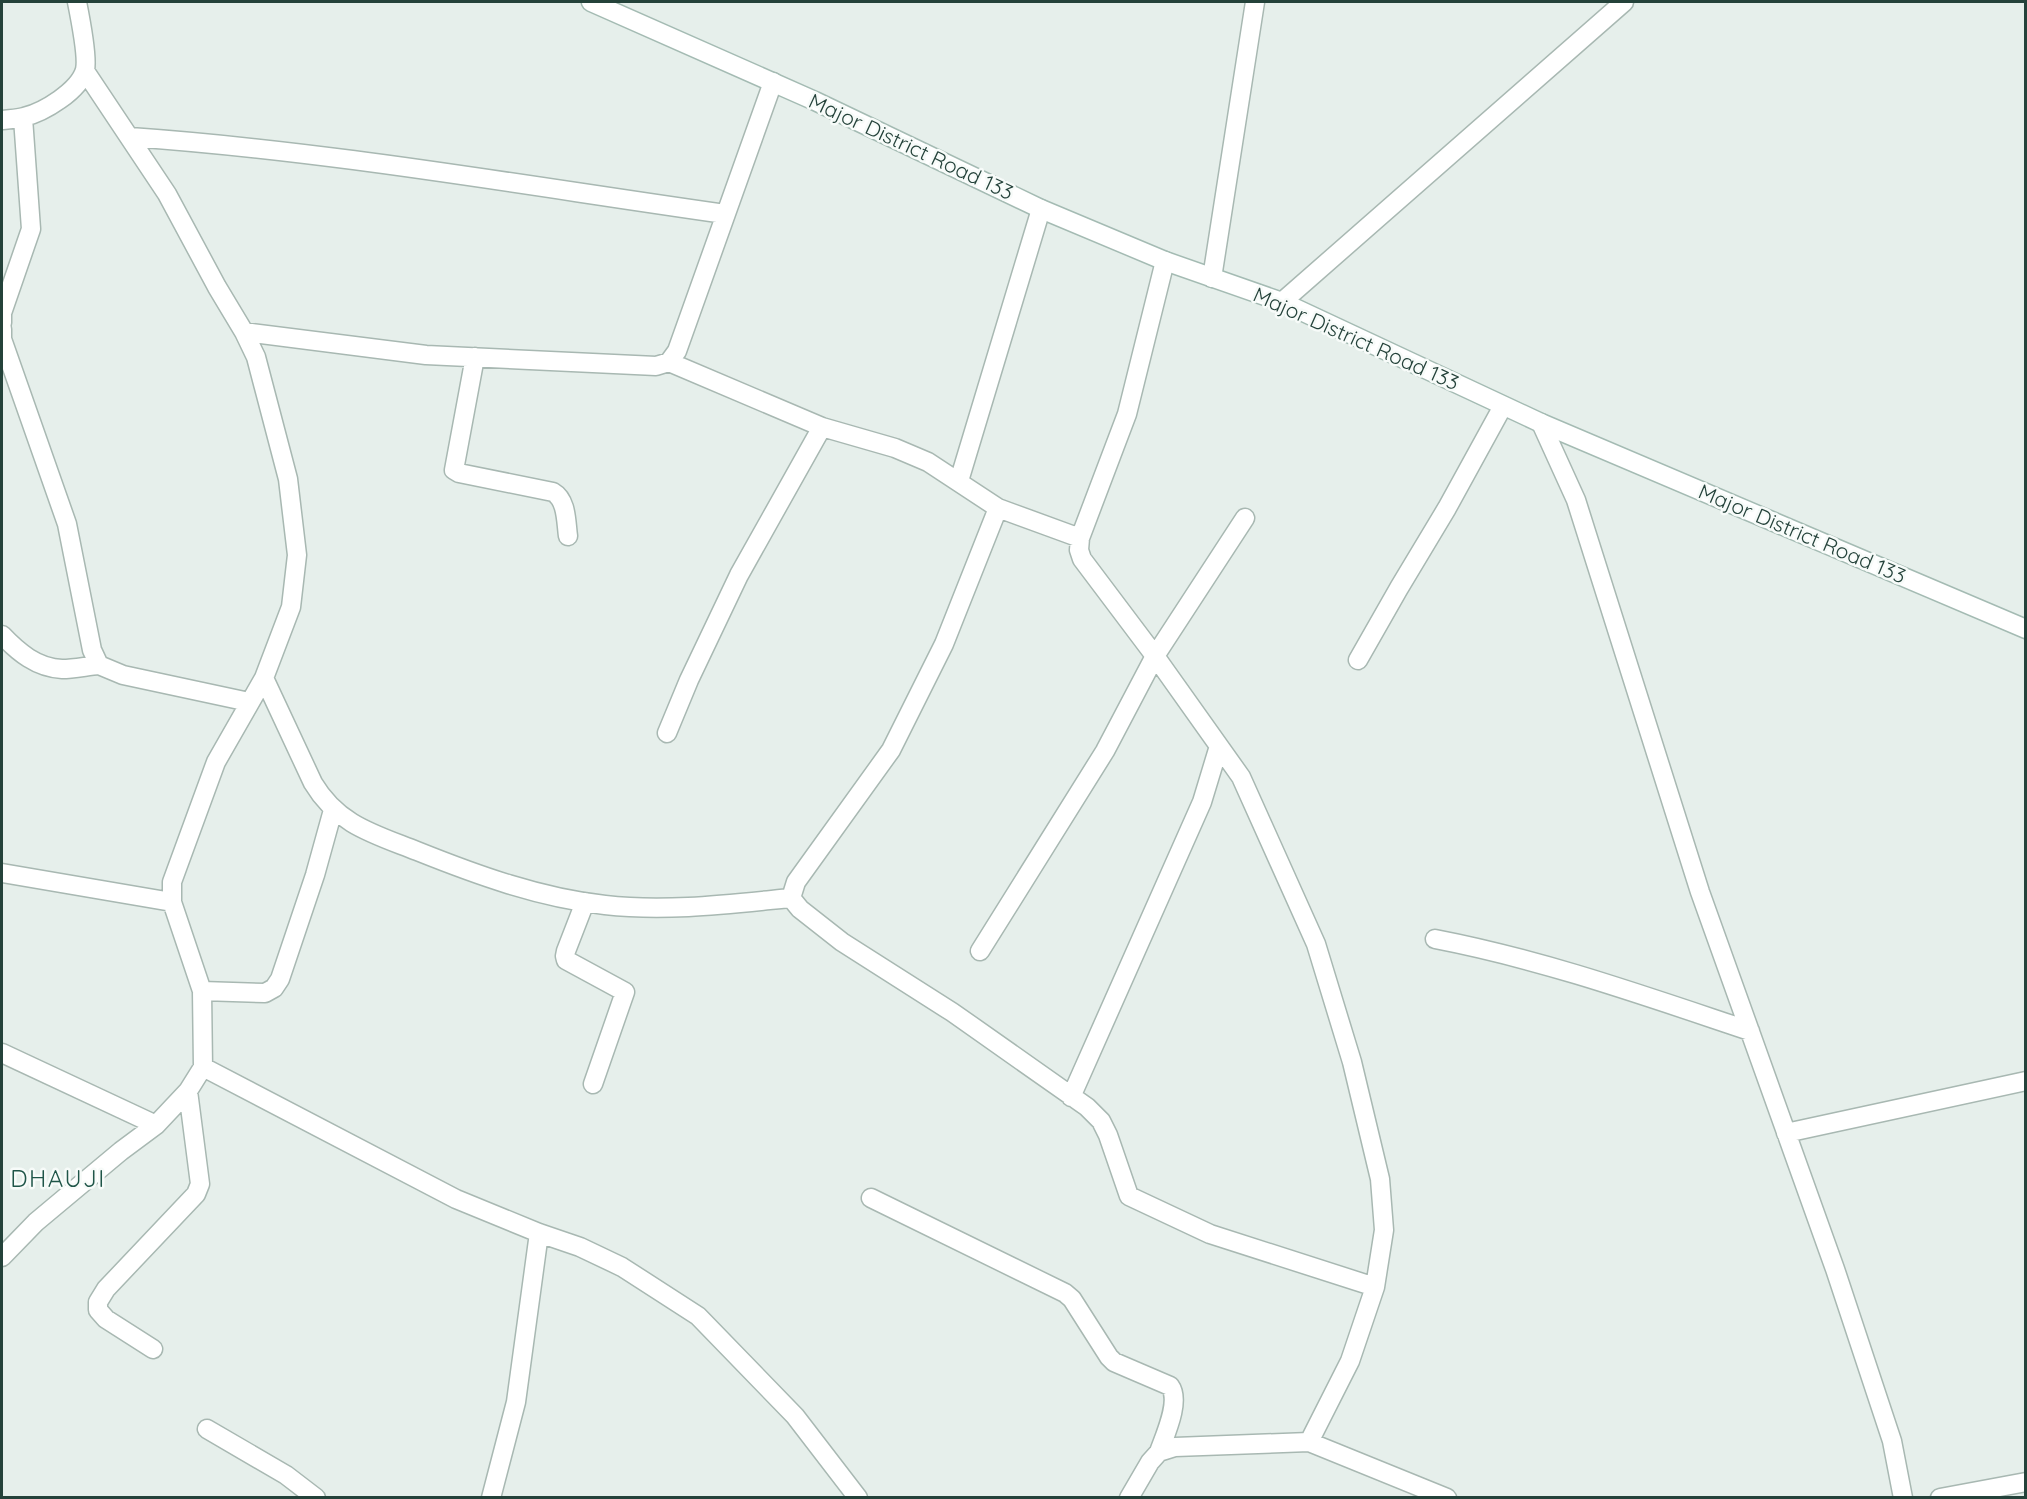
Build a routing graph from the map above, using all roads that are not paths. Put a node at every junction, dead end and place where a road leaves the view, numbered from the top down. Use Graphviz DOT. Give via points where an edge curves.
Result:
graph roads {
  1 [pos="77,2"];
  2 [pos="591,2"];
  3 [pos="1255,2"];
  4 [pos="1624,2"];
  5 [pos="84,70"];
  6 [pos="773,82"];
  7 [pos="23,118"];
  8 [pos="2,120"];
  9 [pos="130,136"];
  10 [pos="1041,209"];
  11 [pos="725,214"];
  12 [pos="1165,261"];
  13 [pos="1212,278"];
  14 [pos="1282,302"];
  15 [pos="2,323"];
  16 [pos="2,329"];
  17 [pos="244,332"];
  18 [pos="475,357"];
  19 [pos="669,362"];
  20 [pos="1503,406"];
  21 [pos="1541,423"];
  22 [pos="822,427"];
  23 [pos="959,481"];
  24 [pos="998,508"];
  25 [pos="1245,518"];
  26 [pos="568,536"];
  27 [pos="1080,538"];
  28 [pos="2025,629"];
  29 [pos="2,635"];
  30 [pos="1155,656"];
  31 [pos="1358,660"];
  32 [pos="99,665"];
  33 [pos="264,678"];
  34 [pos="249,702"];
  35 [pos="667,733"];
  36 [pos="1219,746"];
  37 [pos="333,810"];
  38 [pos="2,873"];
  39 [pos="791,897"];
  40 [pos="172,902"];
  41 [pos="585,902"];
  42 [pos="1435,939"];
  43 [pos="980,951"];
  44 [pos="202,991"];
  45 [pos="1750,1031"];
  46 [pos="2,1053"];
  47 [pos="202,1067"];
  48 [pos="2025,1081"];
  49 [pos="593,1084"];
  50 [pos="188,1091"];
  51 [pos="1071,1097"];
  52 [pos="156,1125"];
  53 [pos="1786,1133"];
  54 [pos="871,1198"];
  55 [pos="539,1233"];
  56 [pos="2,1257"];
  57 [pos="1375,1287"];
  58 [pos="153,1349"];
  59 [pos="207,1429"];
  60 [pos="1310,1442"];
  61 [pos="1159,1452"];
  62 [pos="2025,1482"];
  63 [pos="316,1497"];
  64 [pos="491,1497"];
  65 [pos="858,1497"];
  66 [pos="1129,1497"];
  67 [pos="1447,1497"];
  68 [pos="1902,1497"];
  69 [pos="1940,1497"];
  1 -- 5 [label="street"];
  2 -- 6 [label="street, Major District Road 133"];
  3 -- 13 [label="street"];
  4 -- 14 [label="street"];
  5 -- 7 [label="street" via="71,90 48,108"];
  5 -- 9 [label="street"];
  6 -- 10 [label="street, Major District Road 133"];
  6 -- 11 [label="street"];
  7 -- 8 [label="street"];
  7 -- 15 [label="street" via="31,229"];
  9 -- 11 [label="street" via="326,156"];
  9 -- 17 [label="street"];
  10 -- 12 [label="street, Major District Road 133"];
  10 -- 23 [label="street"];
  11 -- 19 [label="street" via="677,351"];
  12 -- 13 [label="street, Major District Road 133"];
  12 -- 27 [label="street" via="1127,414"];
  13 -- 14 [label="street, Major District Road 133"];
  14 -- 20 [label="street, Major District Road 133"];
  16 -- 32 [label="street" via="2,339 67,524 90,639"];
  17 -- 18 [label="street" via="426,355"];
  17 -- 33 [label="street" via="256,357 288,479 297,555 291,607"];
  18 -- 19 [label="street" via="656,366"];
  18 -- 26 [label="street" via="454,470 553,492 563,501"];
  19 -- 22 [label="street"];
  20 -- 21 [label="street, Major District Road 133"];
  20 -- 31 [label="street"];
  21 -- 28 [label="street, Major District Road 133"];
  21 -- 45 [label="street" via="1576,500"];
  22 -- 23 [label="street" via="895,448"];
  22 -- 35 [label="street" via="739,575"];
  23 -- 24 [label="street"];
  24 -- 27 [label="street"];
  24 -- 39 [label="street" via="944,644 891,750 796,882"];
  25 -- 30 [label="street"];
  27 -- 30 [label="street" via="1082,560"];
  29 -- 32 [label="street" via="35,663 61,669"];
  30 -- 36 [label="street"];
  30 -- 43 [label="street" via="1105,751"];
  32 -- 34 [label="street" via="123,675"];
  33 -- 34 [label="street"];
  33 -- 37 [label="street" via="313,783"];
  34 -- 40 [label="street" via="216,762 172,882"];
  36 -- 51 [label="street" via="1202,802"];
  36 -- 57 [label="street" via="1241,777 1316,944 1352,1062 1380,1179 1384,1230"];
  37 -- 41 [label="street" via="373,834 454,866 534,892"];
  37 -- 44 [label="street" via="301,920 274,988 265,993"];
  38 -- 40 [label="street"];
  39 -- 41 [label="street" via="655,908"];
  39 -- 51 [label="street" via="800,909 843,942 952,1012"];
  40 -- 44 [label="street"];
  41 -- 49 [label="street" via="566,960 625,992"];
  42 -- 45 [label="street" via="1576,973"];
  44 -- 47 [label="street"];
  45 -- 53 [label="street"];
  46 -- 52 [label="street"];
  47 -- 50 [label="street"];
  47 -- 55 [label="street" via="456,1199"];
  48 -- 53 [label="street"];
  50 -- 52 [label="street"];
  50 -- 58 [label="street" via="200,1184 196,1194 98,1302 98,1310 106,1319"];
  51 -- 57 [label="street" via="1101,1120 1129,1196 1210,1234"];
  52 -- 56 [label="street" via="36,1222"];
  53 -- 68 [label="street" via="1892,1441"];
  54 -- 61 [label="street" via="1072,1299 1109,1358 1170,1386 1173,1391 1175,1402"];
  55 -- 64 [label="street" via="516,1401"];
  55 -- 65 [label="street" via="621,1267 698,1316 795,1416"];
  57 -- 60 [label="street" via="1350,1361"];
  59 -- 63 [label="street"];
  60 -- 61 [label="street" via="1175,1447"];
  60 -- 67 [label="street"];
  61 -- 66 [label="street"];
  62 -- 69 [label="street"];
}
